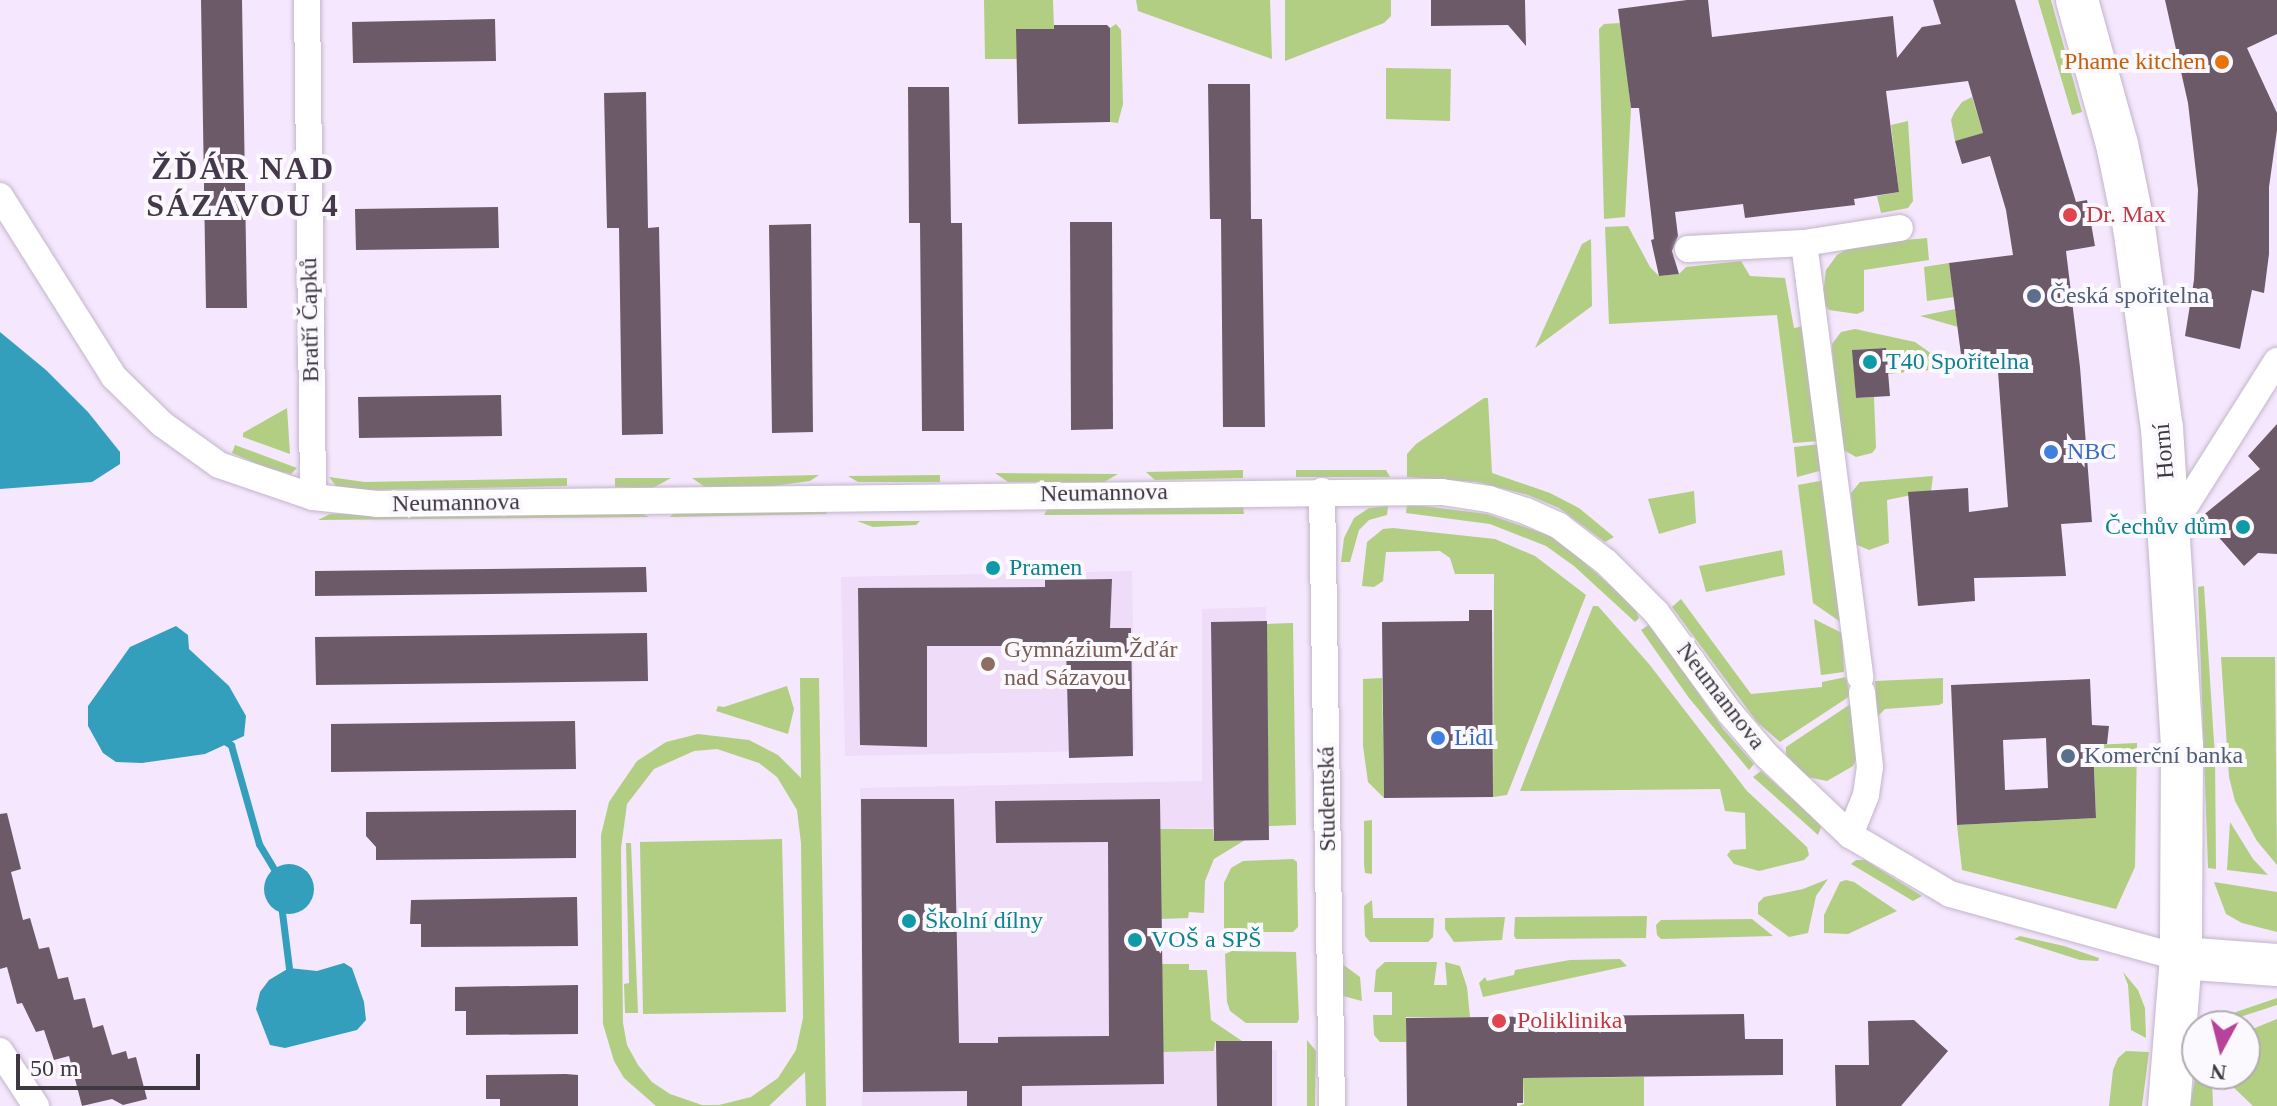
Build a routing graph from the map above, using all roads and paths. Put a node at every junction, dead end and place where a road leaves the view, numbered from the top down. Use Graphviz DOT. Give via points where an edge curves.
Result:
graph roads {
  1 [pos="307,0"];
  2 [pos="2077,0"];
  3 [pos="0,196"];
  4 [pos="1900,228"];
  5 [pos="1804,243"];
  6 [pos="1688,249"];
  7 [pos="2277,361"];
  8 [pos="1322,491"];
  9 [pos="313,497"];
  10 [pos="2170,530"];
  11 [pos="1850,835"];
  12 [pos="2181,958"];
  13 [pos="2277,965"];
  14 [pos="0,1051"];
  15 [pos="36,1106"];
  16 [pos="1332,1106"];
  17 [pos="2169,1106"];
  1 -- 9 [label="street, Bratří Čapků"];
  2 -- 10 [label="main road, Horní" via="2117,144 2143,275"];
  3 -- 9 [label="street, Neumannova" via="114,377 162,424 219,465"];
  4 -- 5 [label="street"];
  5 -- 6 [label="street"];
  5 -- 11 [label="street" via="1870,767 1866,795"];
  7 -- 10 [label="street"];
  8 -- 9 [label="street, Neumannova" via="377,504"];
  8 -- 11 [label="street, Neumannova" via="1442,492 1489,499 1559,526 1606,562 1656,612 1767,756"];
  8 -- 16 [label="street, Studentská"];
  10 -- 12 [label="main road, Horní" via="2182,746"];
  11 -- 12 [label="street, Neumannova" via="1950,894"];
  12 -- 13 [label="main road"];
  12 -- 17 [label="main road, Horní"];
  14 -- 15 [label="street"];
}
